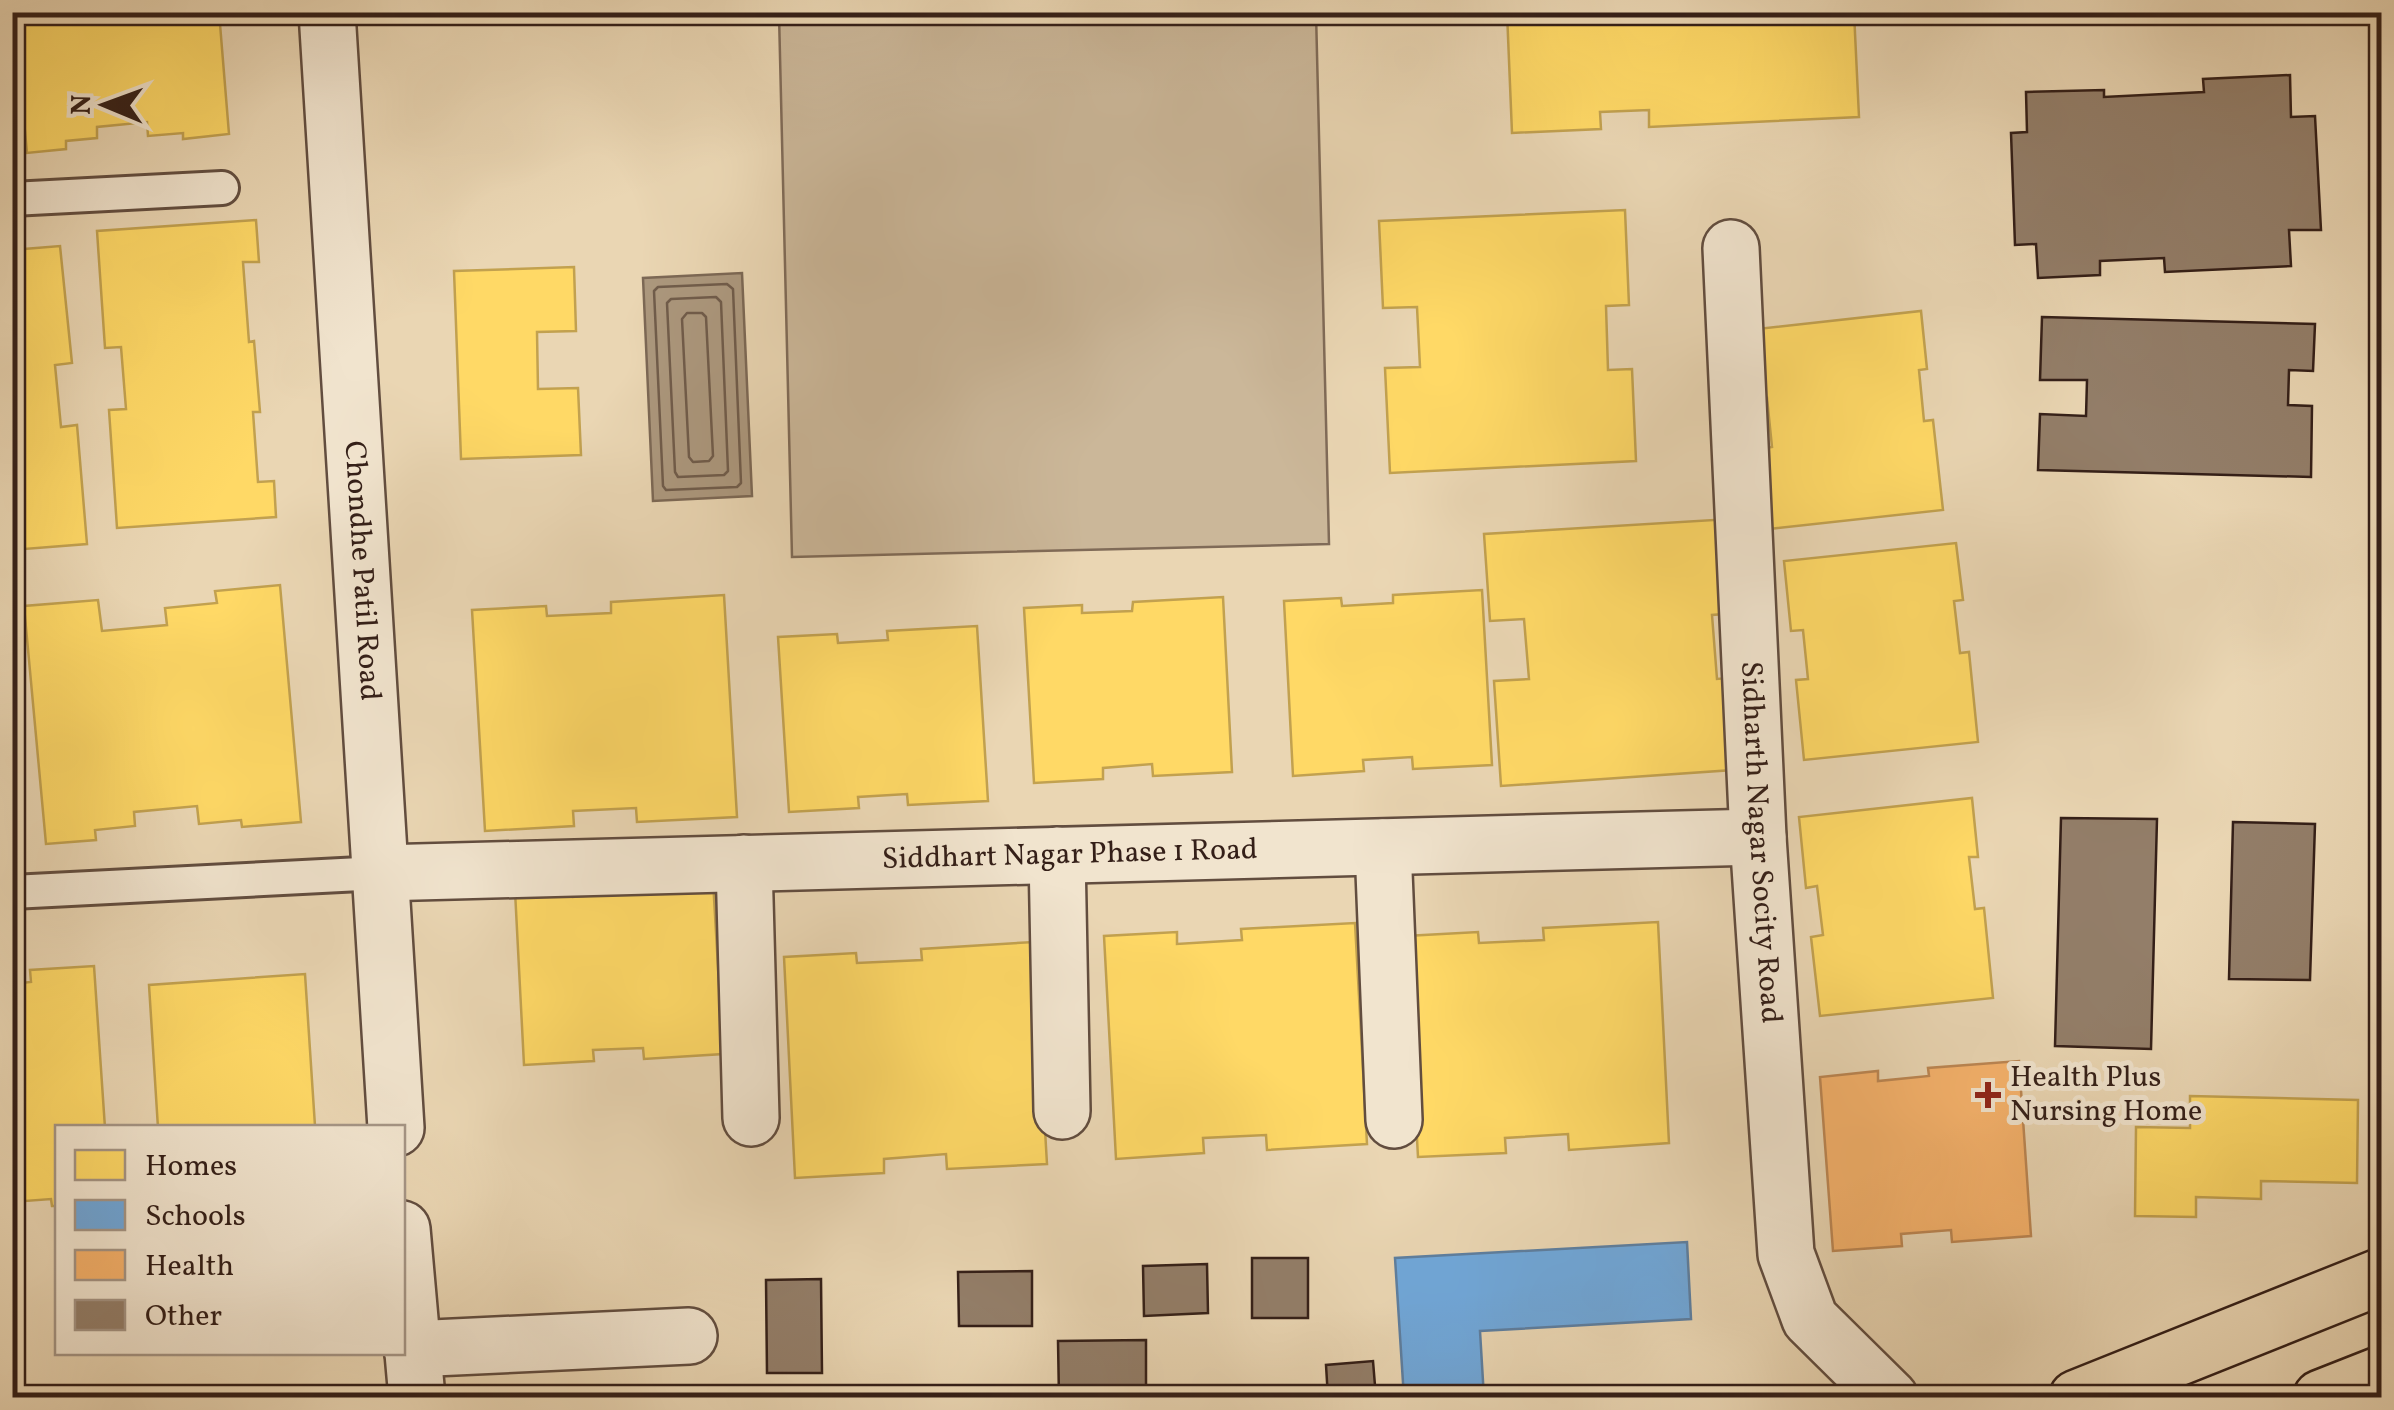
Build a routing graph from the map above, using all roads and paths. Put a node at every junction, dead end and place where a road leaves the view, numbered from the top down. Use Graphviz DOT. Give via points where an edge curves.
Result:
graph roads {
  1 [pos="327,12"];
  2 [pos="222,188"];
  3 [pos="12,198"];
  4 [pos="1731,248"];
  5 [pos="1758,837"];
  6 [pos="1383,847"];
  7 [pos="1057,855"];
  8 [pos="744,863"];
  9 [pos="380,873"];
  10 [pos="12,892"];
  11 [pos="1062,1112"];
  12 [pos="751,1118"];
  13 [pos="1394,1120"];
  14 [pos="396,1125"];
  15 [pos="405,1262"];
  16 [pos="2382,1276"];
  17 [pos="689,1336"];
  18 [pos="415,1374"];
  19 [pos="2382,1374"];
  20 [pos="1890,1398"];
  21 [pos="2077,1398"];
  22 [pos="2322,1398"];
  1 -- 9 [label="street, Chondhe Patil Road"];
  2 -- 3 [label="lane"];
  4 -- 5 [label="street, Sidharth Nagar Socity Road"];
  5 -- 6 [label="street, Siddhart Nagar Phase 1 Road"];
  5 -- 20 [label="street, Sidharth Nagar Socity Road" via="1786,1254 1810,1319"];
  6 -- 7 [label="street, Siddhart Nagar Phase 1 Road"];
  6 -- 13 [label="street"];
  7 -- 8 [label="street, Siddhart Nagar Phase 1 Road"];
  7 -- 11 [label="street"];
  8 -- 9 [label="street, Siddhart Nagar Phase 1 Road"];
  8 -- 12 [label="street"];
  9 -- 10 [label="lane"];
  9 -- 14 [label="street, Chondhe Patil Road"];
  15 -- 18 [label="street"];
  16 -- 21 [label="main road"];
  17 -- 18 [label="street"];
  19 -- 22 [label="main road"];
}
